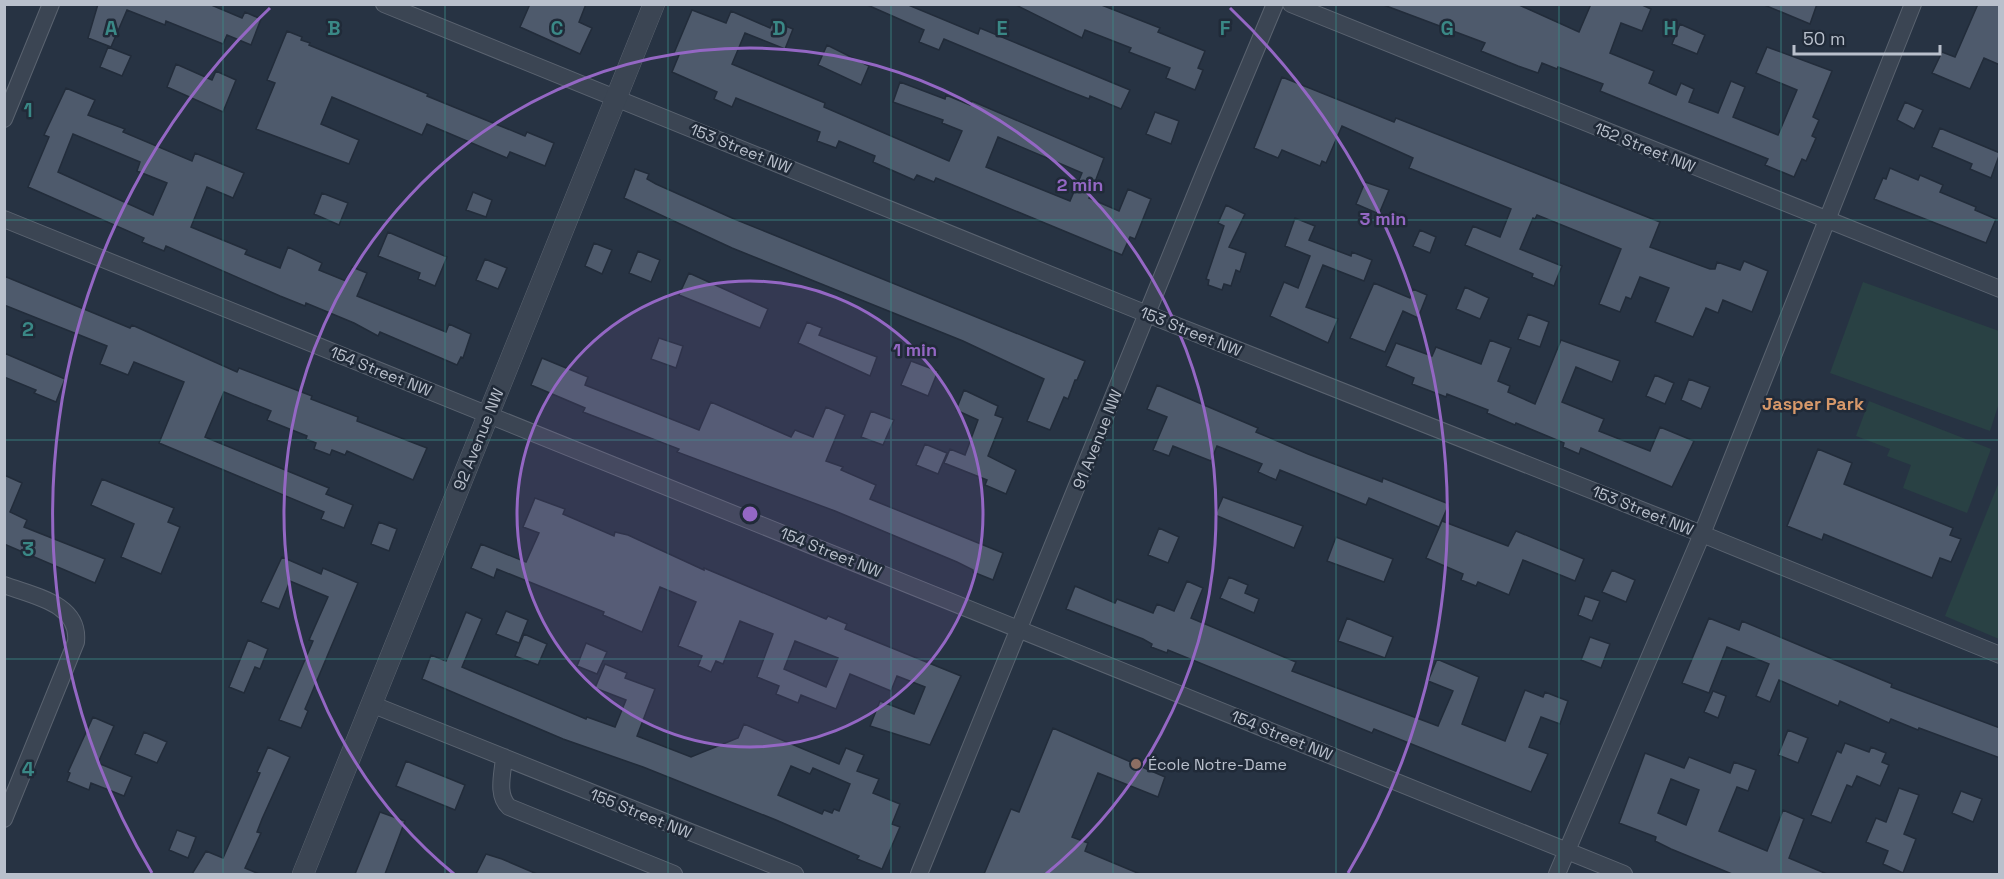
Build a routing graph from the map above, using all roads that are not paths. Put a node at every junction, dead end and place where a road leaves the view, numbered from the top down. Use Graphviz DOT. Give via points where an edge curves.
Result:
graph roads {
  1 [pos="51,4"];
  2 [pos="384,4"];
  3 [pos="654,4"];
  4 [pos="1275,4"];
  5 [pos="1291,4"];
  6 [pos="1913,4"];
  7 [pos="617,97"];
  8 [pos="4,119"];
  9 [pos="4,219"];
  10 [pos="1828,220"];
  11 [pos="2000,289"];
  12 [pos="1147,314"];
  13 [pos="489,414"];
  14 [pos="1702,534"];
  15 [pos="4,585"];
  16 [pos="1020,628"];
  17 [pos="2000,655"];
  18 [pos="371,704"];
  19 [pos="504,758"];
  20 [pos="4,819"];
  21 [pos="1566,852"];
  22 [pos="775,871"];
  23 [pos="303,874"];
  24 [pos="674,874"];
  25 [pos="795,874"];
  26 [pos="919,874"];
  27 [pos="1557,874"];
  28 [pos="1624,874"];
  1 -- 8 [label="street"];
  2 -- 7 [label="street, 153 Street NW"];
  3 -- 7 [label="street, 92 Avenue NW"];
  4 -- 12 [label="street, 91 Avenue NW"];
  5 -- 10 [label="street, 152 Street NW"];
  6 -- 10 [label="street"];
  7 -- 12 [label="street, 153 Street NW"];
  7 -- 13 [label="street, 92 Avenue NW"];
  9 -- 13 [label="street, 154 Street NW"];
  10 -- 11 [label="street, 152 Street NW"];
  10 -- 14 [label="street"];
  12 -- 14 [label="street, 153 Street NW"];
  12 -- 16 [label="street, 91 Avenue NW"];
  13 -- 16 [label="street, 154 Street NW"];
  13 -- 18 [label="street, 92 Avenue NW"];
  14 -- 17 [label="street, 153 Street NW"];
  14 -- 21 [label="street"];
  15 -- 20 [label="street" via="68,612 74,621 76,642"];
  16 -- 21 [label="street, 154 Street NW"];
  16 -- 26 [label="street, 91 Avenue NW"];
  18 -- 19 [label="street, 155 Street NW"];
  18 -- 23 [label="street, 92 Avenue NW"];
  19 -- 22 [label="street, 155 Street NW"];
  19 -- 24 [label="street" via="501,788 504,803 509,807"];
  21 -- 27 [label="street"];
  21 -- 28 [label="street, 154 Street NW"];
  22 -- 25 [label="street, 155 Street NW"];
}
